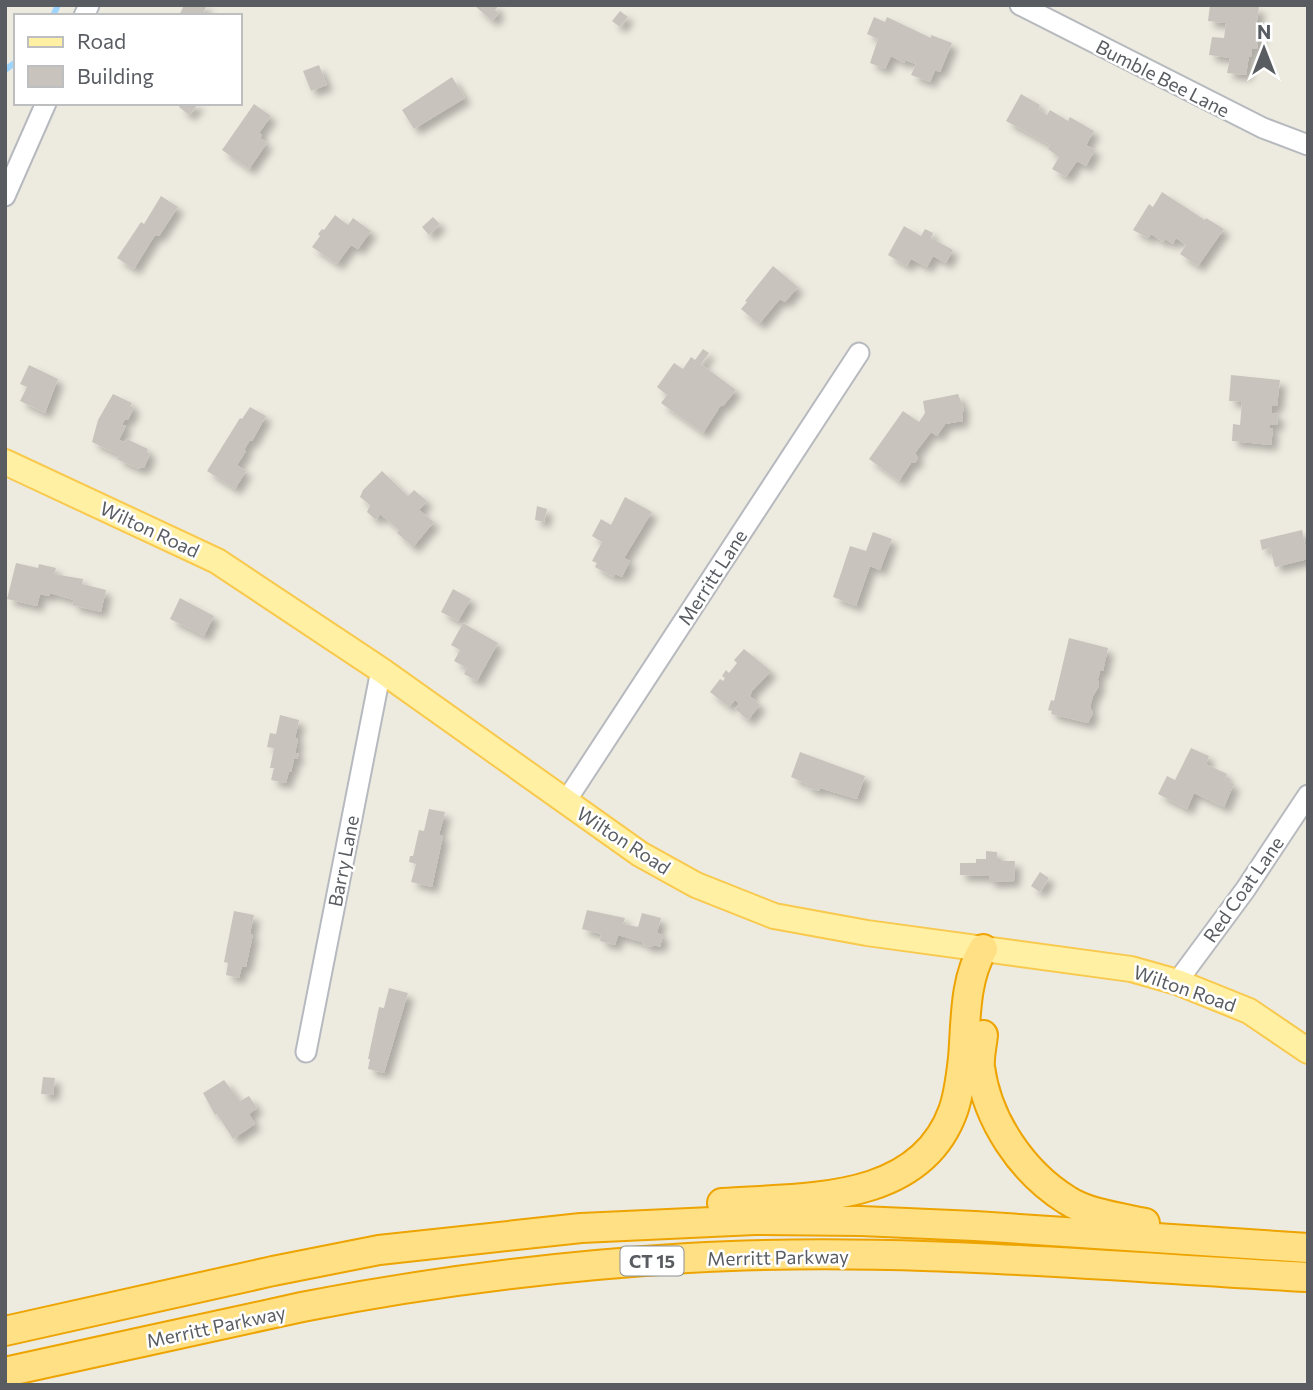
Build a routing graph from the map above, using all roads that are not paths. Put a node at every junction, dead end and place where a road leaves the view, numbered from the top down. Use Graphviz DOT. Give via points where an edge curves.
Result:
graph roads {
  1 [pos="1020,5"];
  2 [pos="45,105"];
  3 [pos="1308,145"];
  4 [pos="5,196"];
  5 [pos="859,353"];
  6 [pos="5,462"];
  7 [pos="381,670"];
  8 [pos="1308,795"];
  9 [pos="566,801"];
  10 [pos="983,949"];
  11 [pos="1177,982"];
  12 [pos="1308,1051"];
  13 [pos="306,1052"];
  14 [pos="1308,1248"];
  15 [pos="379,1250"];
  16 [pos="1308,1277"];
  17 [pos="5,1331"];
  18 [pos="5,1372"];
  1 -- 3 [label="street, Bumble Bee Lane" via="1263,128"];
  2 -- 4 [label="street"];
  5 -- 9 [label="street, Merritt Lane"];
  6 -- 7 [label="main road, Wilton Road" via="217,561"];
  7 -- 9 [label="main road, Wilton Road"];
  7 -- 13 [label="street, Barry Lane"];
  8 -- 11 [label="street, Red Coat Lane"];
  9 -- 10 [label="main road, Wilton Road" via="640,855 696,885 774,916"];
  10 -- 11 [label="main road, Wilton Road" via="1131,969"];
  10 -- 14 [label="highway" via="988,981 980,1065 987,1102 1032,1174 1069,1202 1111,1216"];
  10 -- 15 [label="highway" via="971,979 954,1109 932,1147 909,1168 883,1182 825,1196 539,1220"];
  11 -- 12 [label="main road, Wilton Road" via="1249,1011"];
  14 -- 15 [label="highway, Merritt Parkway / CT 15" via="975,1226 755,1220 581,1228"];
  15 -- 17 [label="highway, Merritt Parkway / CT 15"];
  16 -- 18 [label="highway, Merritt Parkway / CT 15" via="946,1257 690,1258 395,1291"];
}
